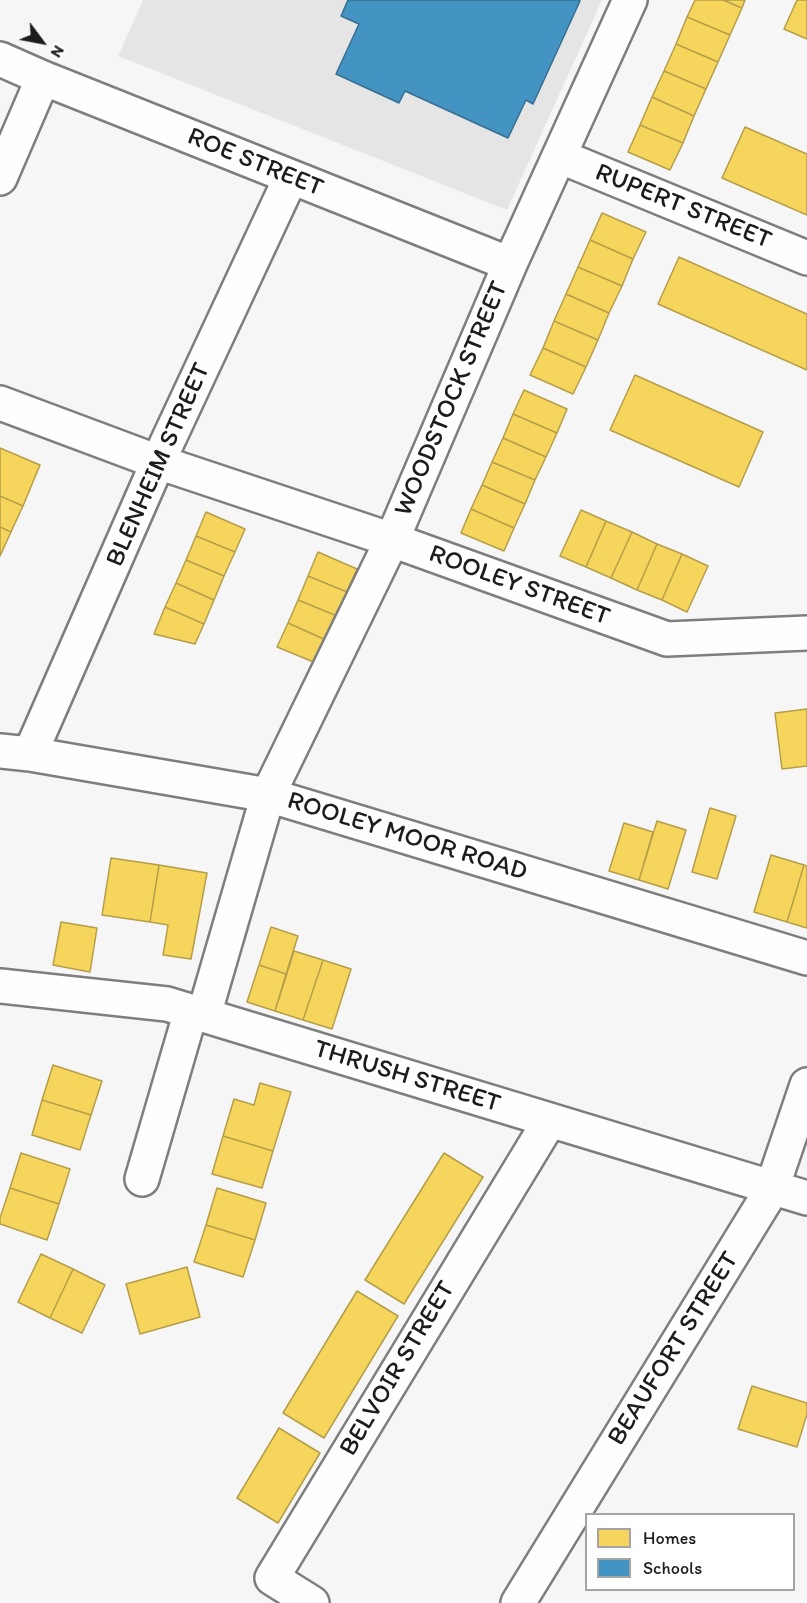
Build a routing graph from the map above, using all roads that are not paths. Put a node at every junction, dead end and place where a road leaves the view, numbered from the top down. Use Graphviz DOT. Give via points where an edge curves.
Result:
graph roads {
  1 [pos="630,0"];
  2 [pos="0,60"];
  3 [pos="43,78"];
  4 [pos="559,156"];
  5 [pos="291,177"];
  6 [pos="0,178"];
  7 [pos="807,258"];
  8 [pos="510,264"];
  9 [pos="0,403"];
  10 [pos="158,462"];
  11 [pos="392,540"];
  12 [pos="807,633"];
  13 [pos="15,752"];
  14 [pos="268,795"];
  15 [pos="807,958"];
  16 [pos="0,986"];
  17 [pos="197,1013"];
  18 [pos="807,1085"];
  19 [pos="550,1120"];
  20 [pos="142,1179"];
  21 [pos="772,1188"];
  22 [pos="807,1198"];
  23 [pos="312,1603"];
  24 [pos="518,1603"];
  1 -- 4 [label="street, WOODSTOCK STREET"];
  2 -- 3 [label="street, ROE STREET"];
  3 -- 5 [label="street, ROE STREET"];
  3 -- 6 [label="street"];
  4 -- 7 [label="street, RUPERT STREET"];
  4 -- 8 [label="street, WOODSTOCK STREET"];
  5 -- 8 [label="street, ROE STREET"];
  5 -- 10 [label="street, BLENHEIM STREET"];
  8 -- 11 [label="street, WOODSTOCK STREET"];
  9 -- 10 [label="street, ROOLEY STREET"];
  10 -- 11 [label="street, ROOLEY STREET"];
  10 -- 13 [label="street, BLENHEIM STREET"];
  11 -- 12 [label="street, ROOLEY STREET" via="667,639"];
  11 -- 14 [label="street, WOODSTOCK STREET"];
  13 -- 14 [label="street, ROOLEY MOOR ROAD"];
  14 -- 15 [label="street, ROOLEY MOOR ROAD"];
  14 -- 17 [label="street, WOODSTOCK STREET"];
  16 -- 17 [label="street, THRUSH STREET" via="167,1004"];
  17 -- 19 [label="street, THRUSH STREET"];
  17 -- 20 [label="street, WOODSTOCK STREET"];
  18 -- 21 [label="street, BEAUFORT STREET"];
  19 -- 21 [label="street, THRUSH STREET"];
  19 -- 23 [label="street, BELVOIR STREET" via="272,1578"];
  21 -- 22 [label="street, THRUSH STREET"];
  21 -- 24 [label="street, BEAUFORT STREET"];
}
